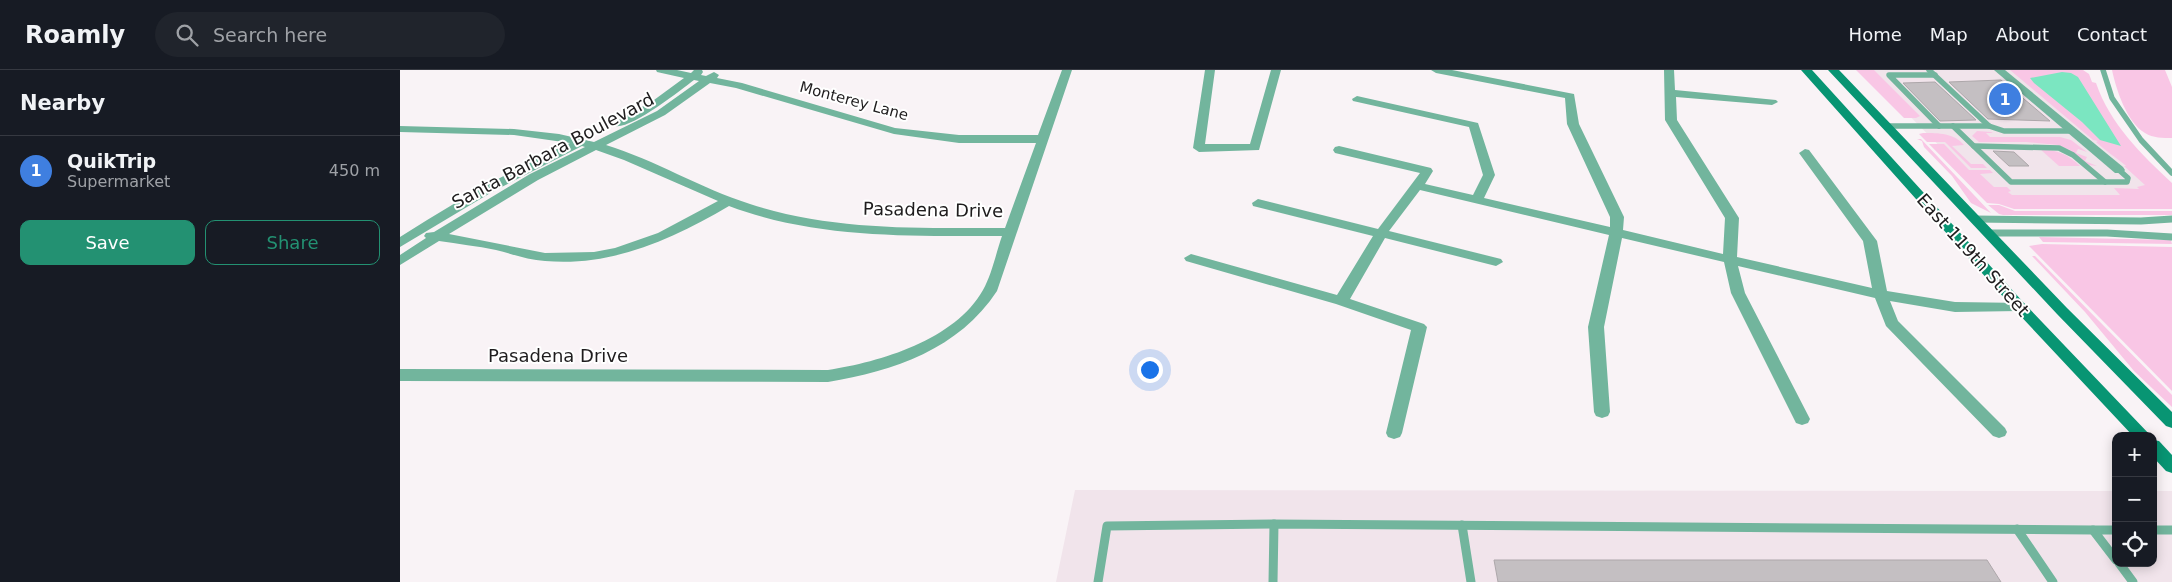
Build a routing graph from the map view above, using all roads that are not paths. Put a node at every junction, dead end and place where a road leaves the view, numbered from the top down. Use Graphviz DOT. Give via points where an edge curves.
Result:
graph roads {
  1 [pos="661,70"];
  2 [pos="720,70"];
  3 [pos="1067,70"];
  4 [pos="1210,70"];
  5 [pos="1276,70"];
  6 [pos="1436,70"];
  7 [pos="1669,70"];
  8 [pos="1806,70"];
  9 [pos="1833,70"];
  10 [pos="1929,70"];
  11 [pos="1998,70"];
  12 [pos="2102,70"];
  13 [pos="702,74"];
  14 [pos="1935,75"];
  15 [pos="1671,93"];
  16 [pos="1357,99"];
  17 [pos="1772,102"];
  18 [pos="1887,126"];
  19 [pos="1939,126"];
  20 [pos="1954,126"];
  21 [pos="1989,126"];
  22 [pos="400,129"];
  23 [pos="2073,131"];
  24 [pos="1043,139"];
  25 [pos="581,142"];
  26 [pos="595,146"];
  27 [pos="1974,146"];
  28 [pos="1339,150"];
  29 [pos="1804,153"];
  30 [pos="2119,170"];
  31 [pos="2172,173"];
  32 [pos="2105,182"];
  33 [pos="1417,186"];
  34 [pos="1477,200"];
  35 [pos="728,201"];
  36 [pos="1258,203"];
  37 [pos="1975,219"];
  38 [pos="2172,219"];
  39 [pos="400,232"];
  40 [pos="1011,232"];
  41 [pos="1382,232"];
  42 [pos="414,233"];
  43 [pos="1616,233"];
  44 [pos="1988,233"];
  45 [pos="436,236"];
  46 [pos="2172,237"];
  47 [pos="400,243"];
  48 [pos="1190,258"];
  49 [pos="1730,260"];
  50 [pos="400,261"];
  51 [pos="1496,262"];
  52 [pos="1881,295"];
  53 [pos="1341,301"];
  54 [pos="2019,306"];
  55 [pos="400,375"];
  56 [pos="1602,412"];
  57 [pos="1802,419"];
  58 [pos="2172,422"];
  59 [pos="1999,432"];
  60 [pos="2139,432"];
  61 [pos="1394,433"];
  62 [pos="2157,450"];
  63 [pos="2172,466"];
  64 [pos="1274,524"];
  65 [pos="1462,525"];
  66 [pos="2017,529"];
  67 [pos="2093,530"];
  68 [pos="2112,530"];
  69 [pos="2157,530"];
  70 [pos="2172,530"];
  71 [pos="2112,555"];
  72 [pos="2122,567"];
  73 [pos="1098,582"];
  74 [pos="1273,582"];
  75 [pos="1471,582"];
  76 [pos="2053,582"];
  77 [pos="2133,582"];
  1 -- 13 [label="street, Monterey Lane"];
  2 -- 13 [label="street, Santa Barbara Boulevard"];
  3 -- 24 [label="street"];
  4 -- 5 [label="street" via="1199,148 1255,147"];
  6 -- 43 [label="street" via="1570,96 1573,124 1617,217"];
  7 -- 15 [label="street"];
  8 -- 54 [label="main road, East 119th Street"];
  9 -- 18 [label="main road, East 119th Street"];
  10 -- 14 [label="lane"];
  11 -- 23 [label="street"];
  12 -- 31 [label="lane" via="2112,98 2141,140"];
  13 -- 24 [label="street, Monterey Lane" via="901,132 959,139"];
  13 -- 25 [label="street, Santa Barbara Boulevard" via="644,111"];
  13 -- 26 [label="street, Santa Barbara Boulevard" via="661,114"];
  14 -- 19 [label="lane" via="1889,76"];
  14 -- 21 [label="lane"];
  15 -- 17 [label="street"];
  15 -- 49 [label="street" via="1671,120 1732,218"];
  16 -- 34 [label="street" via="1474,125 1489,175"];
  18 -- 19 [label="lane"];
  18 -- 37 [label="main road, East 119th Street"];
  19 -- 20 [label="lane"];
  20 -- 21 [label="lane"];
  20 -- 27 [label="lane"];
  21 -- 23 [label="lane" via="2004,131"];
  22 -- 25 [label="street, Pasadena Drive" via="510,133"];
  23 -- 30 [label="street"];
  24 -- 40 [label="street"];
  25 -- 26 [label="street, Pasadena Drive"];
  25 -- 42 [label="street, Santa Barbara Boulevard" via="516,174"];
  26 -- 35 [label="street, Pasadena Drive"];
  26 -- 45 [label="street, Santa Barbara Boulevard" via="534,177"];
  27 -- 32 [label="lane" via="2059,148 2073,155"];
  27 -- 32 [label="lane" via="2011,182"];
  28 -- 33 [label="street" via="1427,170"];
  29 -- 52 [label="street" via="1870,241"];
  30 -- 32 [label="lane" via="2128,182"];
  33 -- 34 [label="street"];
  33 -- 41 [label="street"];
  34 -- 43 [label="street"];
  35 -- 40 [label="street, Pasadena Drive" via="767,214 841,227"];
  35 -- 45 [label="street" via="662,238 587,256 544,257"];
  36 -- 41 [label="street"];
  37 -- 38 [label="lane"];
  37 -- 44 [label="main road, East 119th Street"];
  39 -- 42 [label="street"];
  40 -- 55 [label="street, Pasadena Drive" via="990,291 970,316 920,350 852,373 793,377"];
  41 -- 51 [label="street"];
  41 -- 53 [label="street"];
  42 -- 45 [label="street"];
  42 -- 47 [label="street, Santa Barbara Boulevard"];
  43 -- 49 [label="street"];
  43 -- 56 [label="street" via="1596,327"];
  44 -- 46 [label="lane" via="2107,233"];
  44 -- 58 [label="main road, East 119th Street"];
  45 -- 50 [label="street, Santa Barbara Boulevard"];
  48 -- 53 [label="street"];
  49 -- 52 [label="street"];
  49 -- 57 [label="street" via="1738,293"];
  52 -- 54 [label="street" via="1955,307"];
  52 -- 59 [label="street" via="1890,323"];
  53 -- 61 [label="street" via="1419,327"];
  54 -- 60 [label="main road, East 119th Street"];
  62 -- 63 [label="main road"];
  64 -- 65 [label="lane"];
  64 -- 73 [label="lane" via="1107,526"];
  64 -- 74 [label="lane"];
  65 -- 66 [label="lane"];
  65 -- 75 [label="lane"];
  66 -- 67 [label="lane"];
  66 -- 76 [label="lane"];
  67 -- 68 [label="lane"];
  67 -- 71 [label="lane"];
  69 -- 70 [label="lane"];
  72 -- 77 [label="lane"];
}
